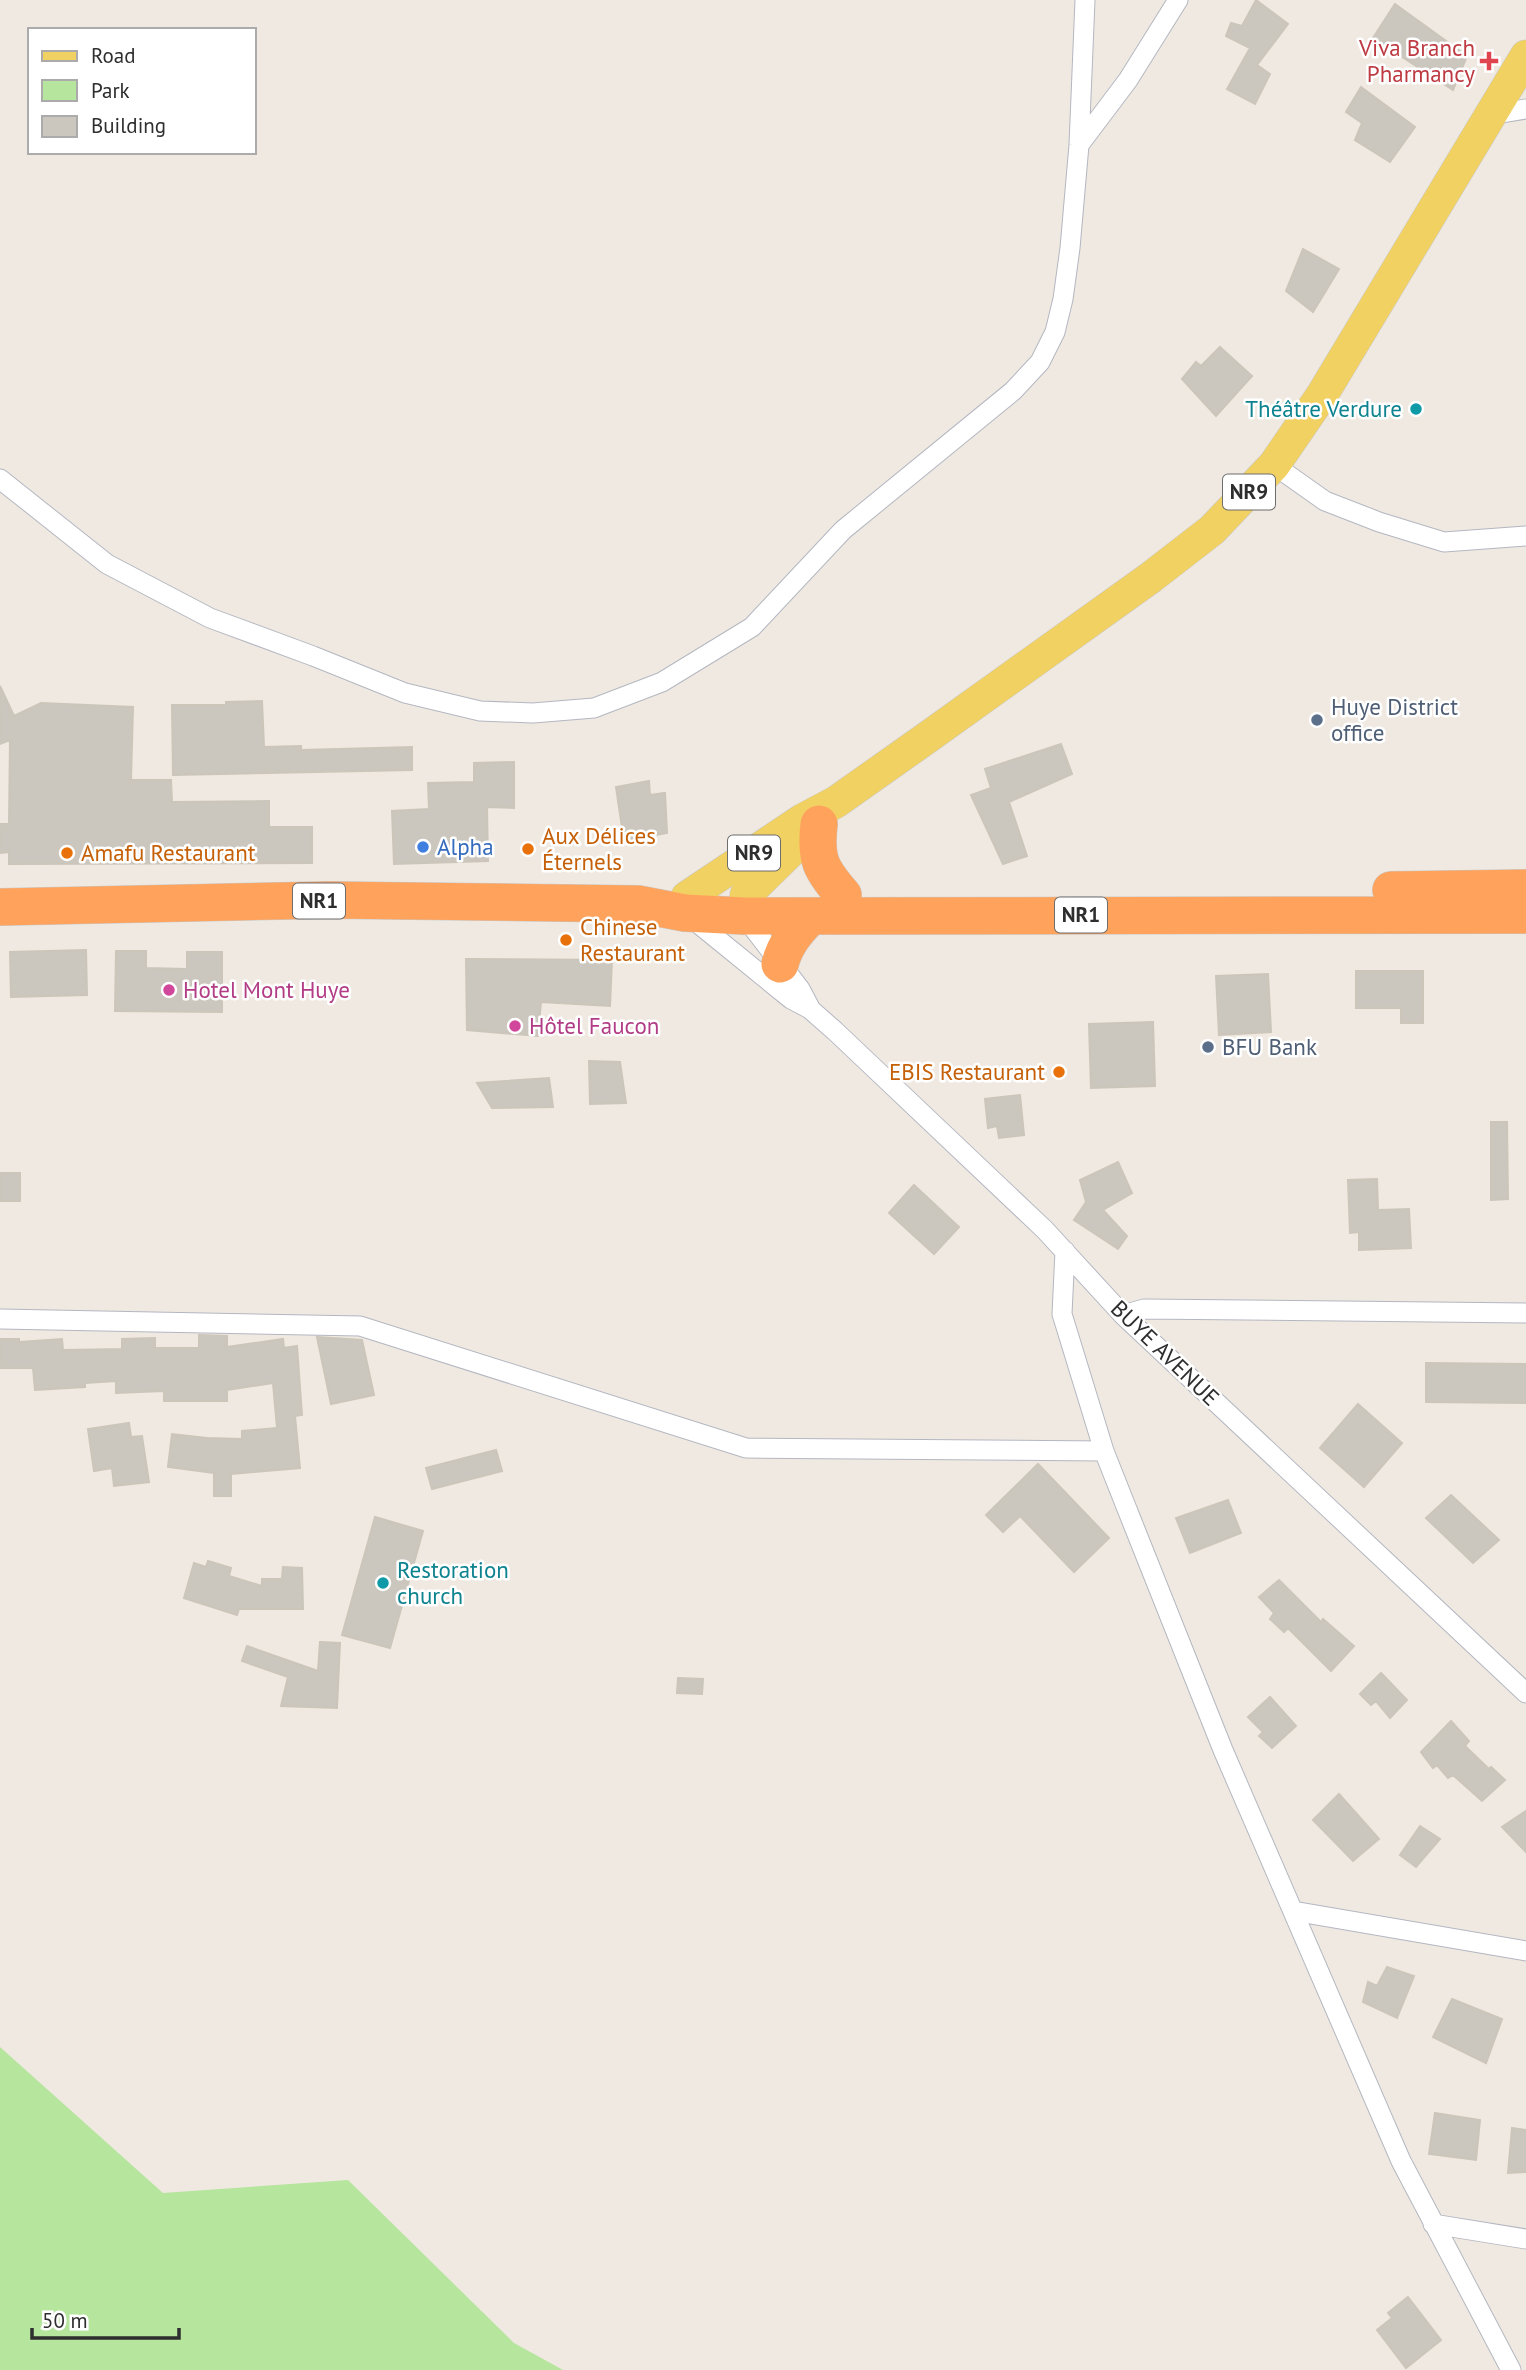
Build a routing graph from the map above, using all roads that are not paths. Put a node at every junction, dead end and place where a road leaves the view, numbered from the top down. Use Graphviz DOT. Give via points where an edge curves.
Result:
graph roads {
  1 [pos="1085,0"];
  2 [pos="1178,0"];
  3 [pos="1526,56"];
  4 [pos="1526,109"];
  5 [pos="1489,115"];
  6 [pos="1079,145"];
  7 [pos="1274,465"];
  8 [pos="0,479"];
  9 [pos="1526,536"];
  10 [pos="827,813"];
  11 [pos="1526,888"];
  12 [pos="843,895"];
  13 [pos="686,905"];
  14 [pos="953,905"];
  15 [pos="745,906"];
  16 [pos="0,907"];
  17 [pos="1526,915"];
  18 [pos="811,916"];
  19 [pos="779,964"];
  20 [pos="810,1009"];
  21 [pos="1065,1251"];
  22 [pos="1526,1313"];
  23 [pos="1123,1315"];
  24 [pos="0,1319"];
  25 [pos="1104,1451"];
  26 [pos="1526,1692"];
  27 [pos="1293,1911"];
  28 [pos="1526,1951"];
  29 [pos="1433,2224"];
  30 [pos="1526,2239"];
  31 [pos="1511,2370"];
  1 -- 6 [label="street"];
  2 -- 6 [label="street" via="1128,80"];
  3 -- 5 [label="main road, NR9"];
  4 -- 5 [label="street"];
  5 -- 7 [label="main road, NR9" via="1322,395"];
  6 -- 8 [label="street" via="1063,299 1055,332 1040,362 1013,391 843,530 752,627 662,682 594,708 480,711 405,693 210,618 107,564"];
  7 -- 9 [label="street" via="1325,501 1444,542"];
  7 -- 10 [label="main road, NR9" via="1202,538"];
  10 -- 12 [label="highway" via="816,846 819,862"];
  10 -- 13 [label="main road, NR9" via="802,820"];
  10 -- 15 [label="main road, NR9"];
  11 -- 14 [label="highway, NR1"];
  12 -- 14 [label="highway, NR1"];
  12 -- 15 [label="highway, NR1"];
  13 -- 15 [label="highway, NR1"];
  13 -- 16 [label="highway, NR1" via="329,901"];
  13 -- 20 [label="street, BUYE AVENUE" via="791,999"];
  14 -- 17 [label="highway, NR1"];
  14 -- 18 [label="highway, NR1"];
  15 -- 18 [label="highway, NR1"];
  15 -- 19 [label="street, BUYE AVENUE"];
  18 -- 19 [label="highway" via="790,940"];
  19 -- 20 [label="street, BUYE AVENUE"];
  20 -- 21 [label="street, BUYE AVENUE"];
  21 -- 23 [label="street, BUYE AVENUE"];
  21 -- 25 [label="street" via="1062,1314"];
  22 -- 23 [label="street" via="1144,1309"];
  23 -- 26 [label="street, BUYE AVENUE"];
  24 -- 25 [label="street" via="360,1326 746,1448"];
  25 -- 27 [label="street" via="1223,1750"];
  27 -- 28 [label="street"];
  27 -- 29 [label="street"];
  29 -- 30 [label="street"];
  29 -- 31 [label="street"];
}
